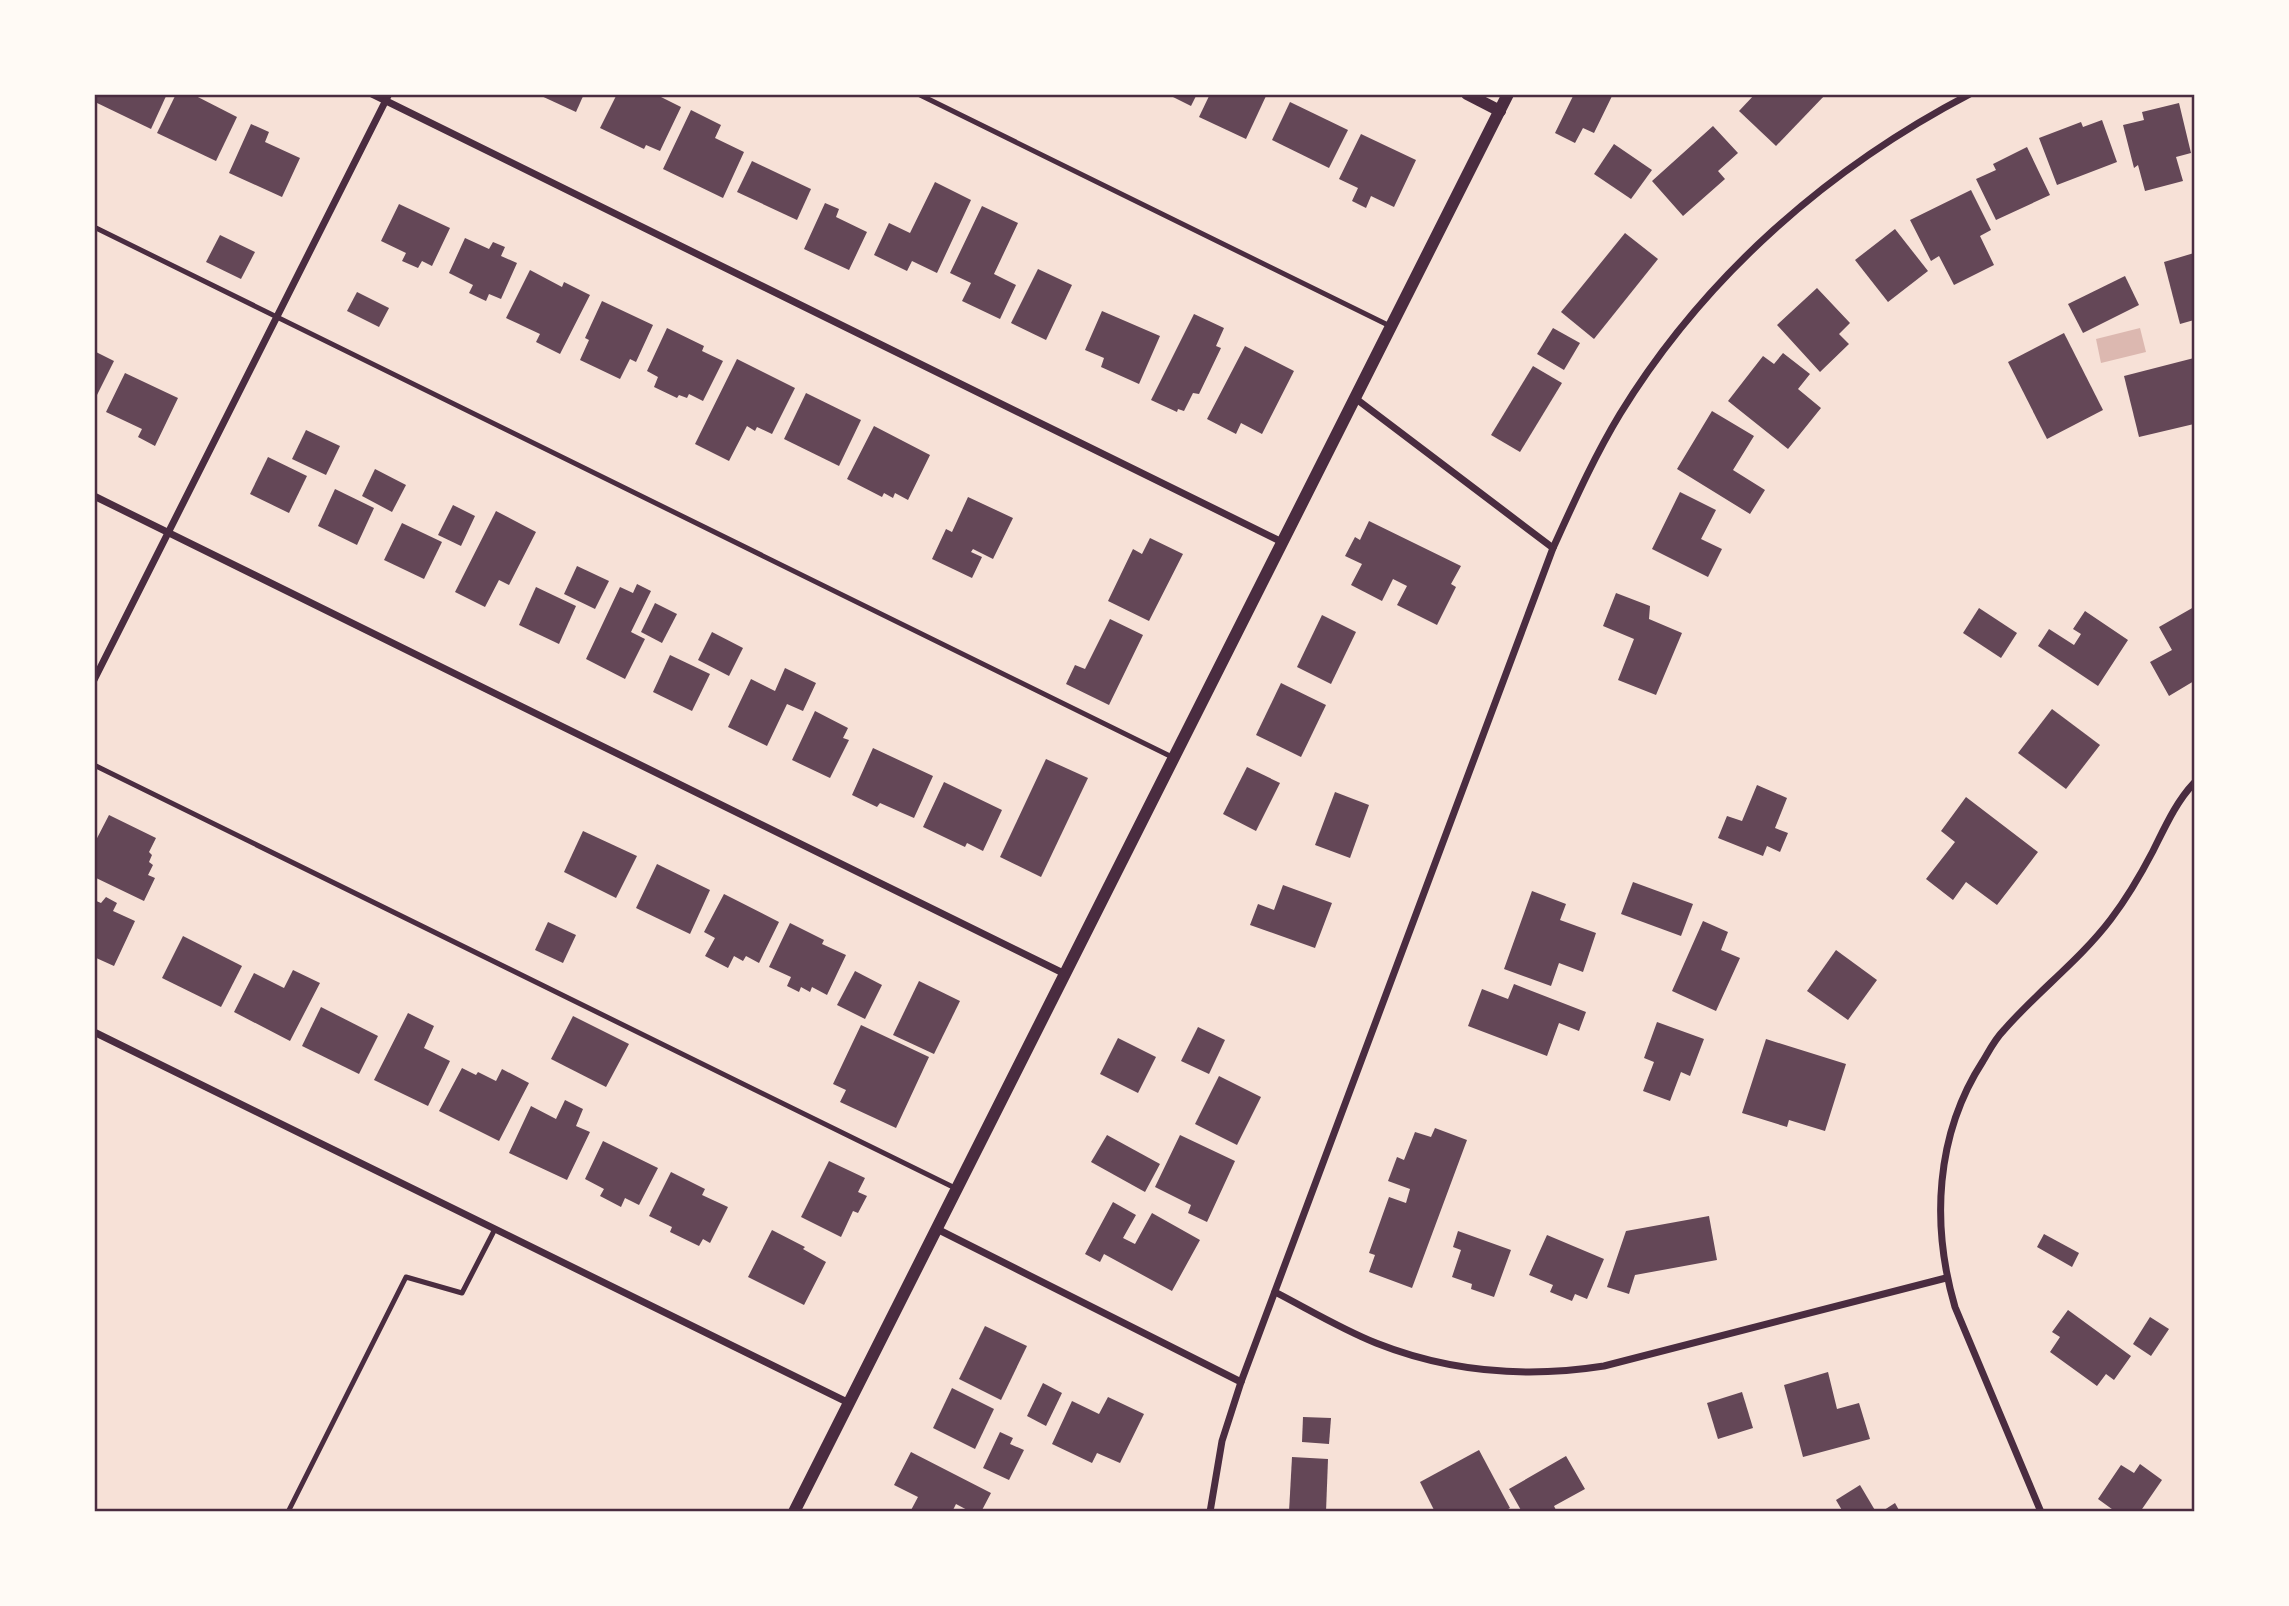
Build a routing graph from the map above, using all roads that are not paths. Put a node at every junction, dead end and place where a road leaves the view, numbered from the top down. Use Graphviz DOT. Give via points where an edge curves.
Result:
graph roads {
  1 [pos="372,94"];
  2 [pos="918,94"];
  3 [pos="1468,94"];
  4 [pos="1508,94"];
  5 [pos="1970,94"];
  6 [pos="387,98"];
  7 [pos="1500,111"];
  8 [pos="94,227"];
  9 [pos="277,317"];
  10 [pos="1391,326"];
  11 [pos="1355,398"];
  12 [pos="94,496"];
  13 [pos="169,532"];
  14 [pos="1282,542"];
  15 [pos="1553,548"];
  16 [pos="94,680"];
  17 [pos="1173,758"];
  18 [pos="94,765"];
  19 [pos="2194,783"];
  20 [pos="1065,974"];
  21 [pos="94,1031"];
  22 [pos="956,1189"];
  23 [pos="495,1229"];
  24 [pos="937,1229"];
  25 [pos="1946,1278"];
  26 [pos="1275,1292"];
  27 [pos="1241,1382"];
  28 [pos="849,1403"];
  29 [pos="288,1511"];
  30 [pos="794,1511"];
  31 [pos="1210,1511"];
  32 [pos="2040,1511"];
  1 -- 6 [label="street"];
  2 -- 10 [label="lane"];
  3 -- 7 [label="street"];
  4 -- 7 [label="street"];
  5 -- 15 [label="street" via="1849,167 1778,225 1713,291 1621,413"];
  6 -- 9 [label="street"];
  6 -- 14 [label="street"];
  7 -- 10 [label="street"];
  8 -- 9 [label="lane"];
  9 -- 13 [label="street"];
  9 -- 17 [label="lane"];
  10 -- 11 [label="street"];
  11 -- 14 [label="street"];
  11 -- 15 [label="street"];
  12 -- 13 [label="street"];
  13 -- 16 [label="street"];
  13 -- 20 [label="street"];
  14 -- 17 [label="street"];
  15 -- 26 [label="street"];
  17 -- 20 [label="street"];
  18 -- 22 [label="lane"];
  19 -- 25 [label="street" via="2177,804 2111,919 2001,1033 1972,1077 1946,1150 1939,1201"];
  20 -- 22 [label="street"];
  21 -- 23 [label="street"];
  22 -- 24 [label="street"];
  23 -- 28 [label="street"];
  23 -- 29 [label="lane" via="462,1293 406,1277"];
  24 -- 27 [label="street"];
  24 -- 28 [label="street"];
  25 -- 26 [label="street" via="1604,1366 1518,1373 1433,1362 1378,1344"];
  25 -- 32 [label="street"];
  26 -- 27 [label="street"];
  27 -- 31 [label="street" via="1222,1441"];
  28 -- 30 [label="street"];
}
